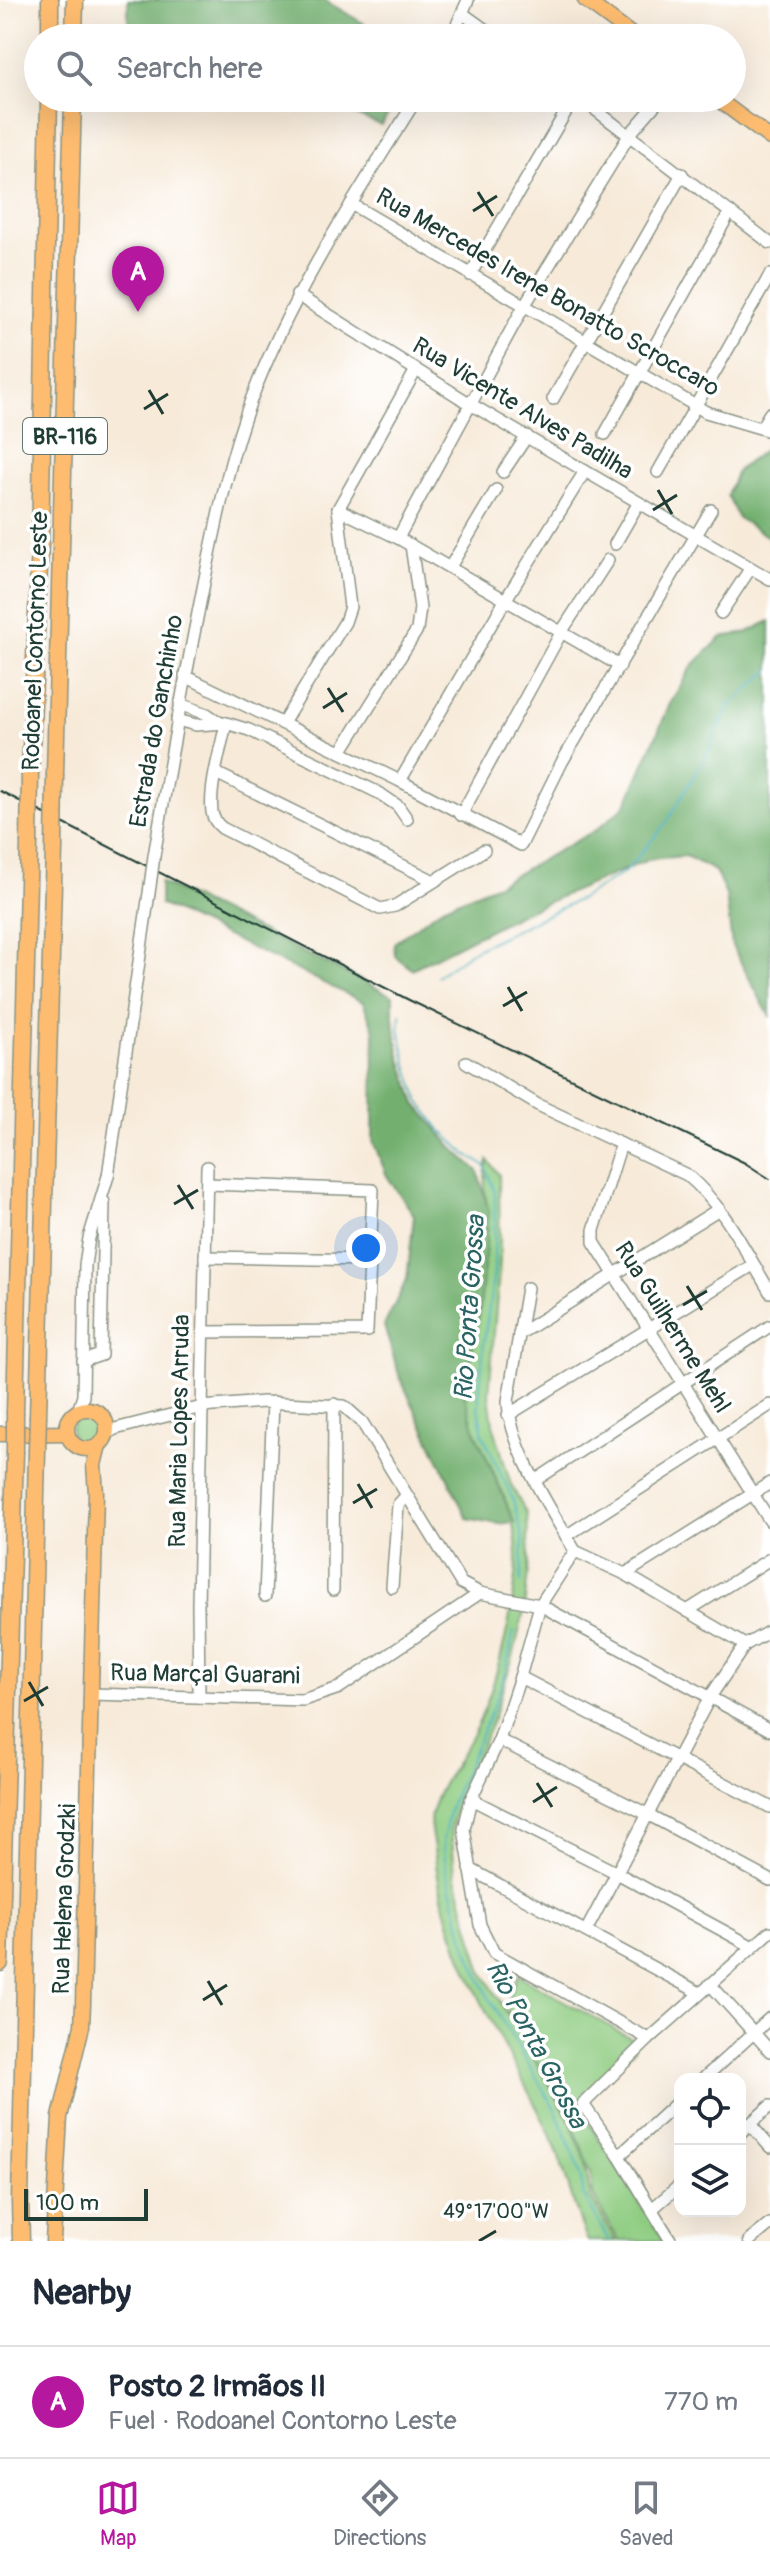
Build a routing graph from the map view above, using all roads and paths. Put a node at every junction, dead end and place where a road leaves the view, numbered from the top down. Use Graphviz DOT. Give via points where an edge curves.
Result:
graph roads {
  1 [pos="50,0"];
  2 [pos="75,0"];
  3 [pos="468,0"];
  4 [pos="585,0"];
  5 [pos="462,13"];
  6 [pos="50,24"];
  7 [pos="74,24"];
  8 [pos="457,24"];
  9 [pos="477,24"];
  10 [pos="617,24"];
  11 [pos="49,112"];
  12 [pos="73,112"];
  13 [pos="408,112"];
  14 [pos="569,112"];
  15 [pos="598,112"];
  16 [pos="649,112"];
  17 [pos="735,112"];
  18 [pos="630,134"];
  19 [pos="770,138"];
  20 [pos="682,174"];
  21 [pos="351,204"];
  22 [pos="730,212"];
  23 [pos="770,243"];
  24 [pos="470,275"];
  25 [pos="770,275"];
  26 [pos="297,295"];
  27 [pos="524,306"];
  28 [pos="585,341"];
  29 [pos="416,370"];
  30 [pos="639,373"];
  31 [pos="553,399"];
  32 [pos="472,405"];
  33 [pos="697,406"];
  34 [pos="770,413"];
  35 [pos="766,430"];
  36 [pos="605,434"];
  37 [pos="527,436"];
  38 [pos="585,471"];
  39 [pos="503,472"];
  40 [pos="658,472"];
  41 [pos="496,490"];
  42 [pos="638,504"];
  43 [pos="338,509"];
  44 [pos="711,510"];
  45 [pos="398,538"];
  46 [pos="695,538"];
  47 [pos="615,544"];
  48 [pos="411,545"];
  49 [pos="608,560"];
  50 [pos="450,567"];
  51 [pos="750,569"];
  52 [pos="770,579"];
  53 [pos="506,599"];
  54 [pos="721,613"];
  55 [pos="562,631"];
  56 [pos="620,666"];
  57 [pos="185,676"];
  58 [pos="180,704"];
  59 [pos="177,720"];
  60 [pos="206,720"];
  61 [pos="223,723"];
  62 [pos="283,723"];
  63 [pos="341,752"];
  64 [pos="216,773"];
  65 [pos="400,781"];
  66 [pos="461,815"];
  67 [pos="407,819"];
  68 [pos="484,850"];
  69 [pos="434,881"];
  70 [pos="466,1062"];
  71 [pos="621,1144"];
  72 [pos="207,1167"];
  73 [pos="207,1184"];
  74 [pos="104,1193"];
  75 [pos="719,1209"];
  76 [pos="205,1257"];
  77 [pos="371,1260"];
  78 [pos="753,1265"];
  79 [pos="613,1274"];
  80 [pos="527,1288"];
  81 [pos="770,1292"];
  82 [pos="770,1326"];
  83 [pos="648,1330"];
  84 [pos="203,1332"];
  85 [pos="519,1334"];
  86 [pos="83,1361"];
  87 [pos="682,1382"];
  88 [pos="273,1402"];
  89 [pos="334,1404"];
  90 [pos="84,1405"];
  91 [pos="770,1405"];
  92 [pos="202,1407"];
  93 [pos="508,1415"];
  94 [pos="67,1433"];
  95 [pos="0,1434"];
  96 [pos="107,1434"];
  97 [pos="717,1437"];
  98 [pos="81,1449"];
  99 [pos="536,1480"];
  100 [pos="770,1483"];
  101 [pos="754,1494"];
  102 [pos="406,1496"];
  103 [pos="770,1521"];
  104 [pos="566,1536"];
  105 [pos="575,1551"];
  106 [pos="95,1554"];
  107 [pos="770,1559"];
  108 [pos="625,1574"];
  109 [pos="392,1587"];
  110 [pos="333,1590"];
  111 [pos="480,1593"];
  112 [pos="265,1596"];
  113 [pos="540,1605"];
  114 [pos="687,1611"];
  115 [pos="770,1631"];
  116 [pos="745,1645"];
  117 [pos="520,1677"];
  118 [pos="91,1694"];
  119 [pos="199,1697"];
  120 [pos="710,1697"];
  121 [pos="770,1730"];
  122 [pos="499,1740"];
  123 [pos="679,1758"];
  124 [pos="471,1799"];
  125 [pos="770,1807"];
  126 [pos="649,1815"];
  127 [pos="470,1869"];
  128 [pos="617,1873"];
  129 [pos="770,1880"];
  130 [pos="586,1931"];
  131 [pos="770,1932"];
  132 [pos="753,1947"];
  133 [pos="0,1963"];
  134 [pos="710,1984"];
  135 [pos="700,1993"];
  136 [pos="770,2018"];
  137 [pos="754,2033"];
  138 [pos="649,2039"];
  139 [pos="770,2051"];
  140 [pos="710,2073"];
  141 [pos="674,2106"];
  142 [pos="770,2106"];
  143 [pos="750,2124"];
  144 [pos="746,2128"];
  145 [pos="770,2147"];
  146 [pos="619,2156"];
  147 [pos="674,2190"];
  148 [pos="652,2209"];
  149 [pos="770,2224"];
  150 [pos="21,2241"];
  151 [pos="53,2241"];
  152 [pos="671,2241"];
  153 [pos="749,2241"];
  1 -- 6 [label="highway"];
  2 -- 7 [label="highway"];
  3 -- 5 [label="street"];
  4 -- 10 [label="main road"];
  5 -- 8 [label="street"];
  5 -- 9 [label="street"];
  11 -- 133 [label="highway, Rodoanel Contorno Leste / BR-116, bridge"];
  12 -- 150 [label="highway, Rodoanel Contorno Leste / BR-116, bridge"];
  13 -- 21 [label="street, Estrada do Ganchinho"];
  14 -- 24 [label="street"];
  15 -- 18 [label="street"];
  16 -- 18 [label="street"];
  17 -- 19 [label="main road"];
  18 -- 20 [label="street"];
  18 -- 27 [label="street"];
  20 -- 22 [label="street"];
  20 -- 28 [label="street"];
  21 -- 24 [label="street, Rua Mercedes Irene Bonatto Scroccaro"];
  21 -- 26 [label="street, Estrada do Ganchinho"];
  22 -- 23 [label="street"];
  22 -- 30 [label="street"];
  24 -- 27 [label="street, Rua Mercedes Irene Bonatto Scroccaro"];
  25 -- 33 [label="street"];
  26 -- 29 [label="street, Rua Vicente Alves Padilha"];
  26 -- 57 [label="street, Estrada do Ganchinho" via="236,446"];
  27 -- 28 [label="street, Rua Mercedes Irene Bonatto Scroccaro"];
  27 -- 32 [label="street"];
  28 -- 30 [label="street, Rua Mercedes Irene Bonatto Scroccaro"];
  28 -- 31 [label="street"];
  29 -- 32 [label="street, Rua Vicente Alves Padilha"];
  29 -- 43 [label="street"];
  30 -- 33 [label="street, Rua Mercedes Irene Bonatto Scroccaro"];
  30 -- 36 [label="street"];
  32 -- 37 [label="street, Rua Vicente Alves Padilha"];
  32 -- 45 [label="street"];
  33 -- 35 [label="street, Rua Mercedes Irene Bonatto Scroccaro"];
  33 -- 40 [label="street"];
  34 -- 35 [label="street"];
  37 -- 38 [label="street, Rua Vicente Alves Padilha"];
  37 -- 39 [label="street"];
  38 -- 42 [label="street, Rua Vicente Alves Padilha"];
  38 -- 53 [label="street"];
  41 -- 50 [label="street"];
  42 -- 46 [label="street, Rua Vicente Alves Padilha"];
  42 -- 47 [label="street"];
  43 -- 45 [label="street"];
  43 -- 62 [label="street" via="350,607"];
  44 -- 46 [label="street"];
  45 -- 48 [label="street"];
  46 -- 51 [label="street, Rua Vicente Alves Padilha"];
  46 -- 56 [label="street"];
  48 -- 50 [label="street"];
  48 -- 63 [label="street" via="420,608 417,630"];
  49 -- 55 [label="street"];
  50 -- 53 [label="street"];
  51 -- 52 [label="street, Rua Vicente Alves Padilha"];
  51 -- 54 [label="street"];
  53 -- 55 [label="street"];
  53 -- 65 [label="street"];
  55 -- 56 [label="street"];
  55 -- 66 [label="street"];
  56 -- 66 [label="street" via="562,762 521,845"];
  57 -- 58 [label="street, Estrada do Ganchinho"];
  57 -- 62 [label="street"];
  58 -- 59 [label="street, Estrada do Ganchinho"];
  58 -- 60 [label="street"];
  59 -- 60 [label="street"];
  59 -- 74 [label="street, Estrada do Ganchinho, bridge"];
  60 -- 61 [label="street"];
  61 -- 64 [label="street"];
  61 -- 67 [label="street" via="249,730 379,793"];
  62 -- 63 [label="street"];
  63 -- 65 [label="street"];
  64 -- 69 [label="street"];
  64 -- 69 [label="street" via="212,813 222,828 380,909 395,906"];
  65 -- 66 [label="street"];
  68 -- 69 [label="street"];
  70 -- 71 [label="street" via="538,1105"];
  71 -- 75 [label="street" via="687,1175"];
  71 -- 79 [label="street, Rua Guilherme Mehl" via="593,1236"];
  72 -- 73 [label="street, Rua Maria Lopes Arruda"];
  73 -- 76 [label="street, Rua Maria Lopes Arruda"];
  73 -- 77 [label="street" via="373,1190"];
  74 -- 86 [label="street, Estrada do Ganchinho" via="85,1265"];
  74 -- 86 [label="street" via="101,1355"];
  75 -- 78 [label="street"];
  75 -- 79 [label="street"];
  76 -- 77 [label="street"];
  76 -- 84 [label="street, Rua Maria Lopes Arruda"];
  77 -- 84 [label="street" via="367,1331"];
  78 -- 81 [label="street"];
  78 -- 83 [label="street"];
  79 -- 83 [label="street, Rua Guilherme Mehl"];
  79 -- 85 [label="street"];
  80 -- 85 [label="street"];
  82 -- 87 [label="street"];
  83 -- 87 [label="street, Rua Guilherme Mehl"];
  83 -- 93 [label="street"];
  84 -- 92 [label="street, Rua Maria Lopes Arruda"];
  85 -- 93 [label="street"];
  86 -- 90 [label="street, Estrada do Ganchinho"];
  87 -- 97 [label="street, Rua Guilherme Mehl"];
  87 -- 99 [label="street"];
  88 -- 89 [label="street"];
  88 -- 92 [label="street"];
  88 -- 112 [label="street"];
  89 -- 102 [label="street" via="352,1410 362,1422"];
  89 -- 110 [label="street"];
  90 -- 94 [label="main road" via="69,1419"];
  90 -- 96 [label="main road" via="101,1415"];
  91 -- 97 [label="street"];
  92 -- 96 [label="street"];
  92 -- 119 [label="street, Rua Maria Lopes Arruda"];
  93 -- 99 [label="street"];
  94 -- 95 [label="main road"];
  94 -- 98 [label="main road"];
  96 -- 98 [label="main road"];
  96 -- 106 [label="main road, Rua Helena Grodzki" via="94,1465"];
  97 -- 101 [label="street, Rua Guilherme Mehl"];
  97 -- 104 [label="street"];
  98 -- 106 [label="main road, Rua Helena Grodzki"];
  99 -- 104 [label="street"];
  100 -- 101 [label="street"];
  101 -- 103 [label="street, Rua Guilherme Mehl"];
  101 -- 108 [label="street"];
  102 -- 109 [label="street" via="398,1505"];
  102 -- 111 [label="street" via="461,1583"];
  104 -- 105 [label="street"];
  105 -- 108 [label="street"];
  105 -- 113 [label="street"];
  106 -- 118 [label="main road, Rua Helena Grodzki"];
  107 -- 114 [label="street"];
  108 -- 114 [label="street"];
  111 -- 113 [label="street"];
  111 -- 119 [label="street, Rua Marçal Guarani" via="323,1695 303,1700"];
  113 -- 117 [label="street"];
  113 -- 120 [label="street"];
  114 -- 116 [label="street"];
  115 -- 116 [label="street"];
  116 -- 120 [label="street"];
  117 -- 122 [label="street"];
  117 -- 123 [label="street"];
  118 -- 119 [label="street, Rua Marçal Guarani"];
  118 -- 151 [label="main road, Rua Helena Grodzki" via="82,2026 60,2117"];
  120 -- 121 [label="street"];
  120 -- 123 [label="street"];
  122 -- 124 [label="street"];
  122 -- 126 [label="street"];
  123 -- 125 [label="street"];
  123 -- 126 [label="street"];
  124 -- 127 [label="street" via="464,1829"];
  124 -- 128 [label="street"];
  126 -- 128 [label="street"];
  126 -- 129 [label="street"];
  127 -- 130 [label="street"];
  127 -- 138 [label="street" via="480,1925 494,1953"];
  128 -- 130 [label="street"];
  128 -- 132 [label="street"];
  130 -- 135 [label="street"];
  131 -- 132 [label="street"];
  132 -- 134 [label="street"];
  134 -- 135 [label="street"];
  134 -- 137 [label="street"];
  135 -- 138 [label="street"];
  136 -- 137 [label="street"];
  137 -- 139 [label="street"];
  137 -- 140 [label="street"];
  138 -- 146 [label="street" via="583,2104"];
  141 -- 146 [label="street"];
  142 -- 143 [label="street"];
  143 -- 144 [label="street"];
  143 -- 145 [label="street"];
  146 -- 148 [label="street"];
  147 -- 148 [label="street"];
  148 -- 152 [label="street"];
  149 -- 153 [label="street"];
}
